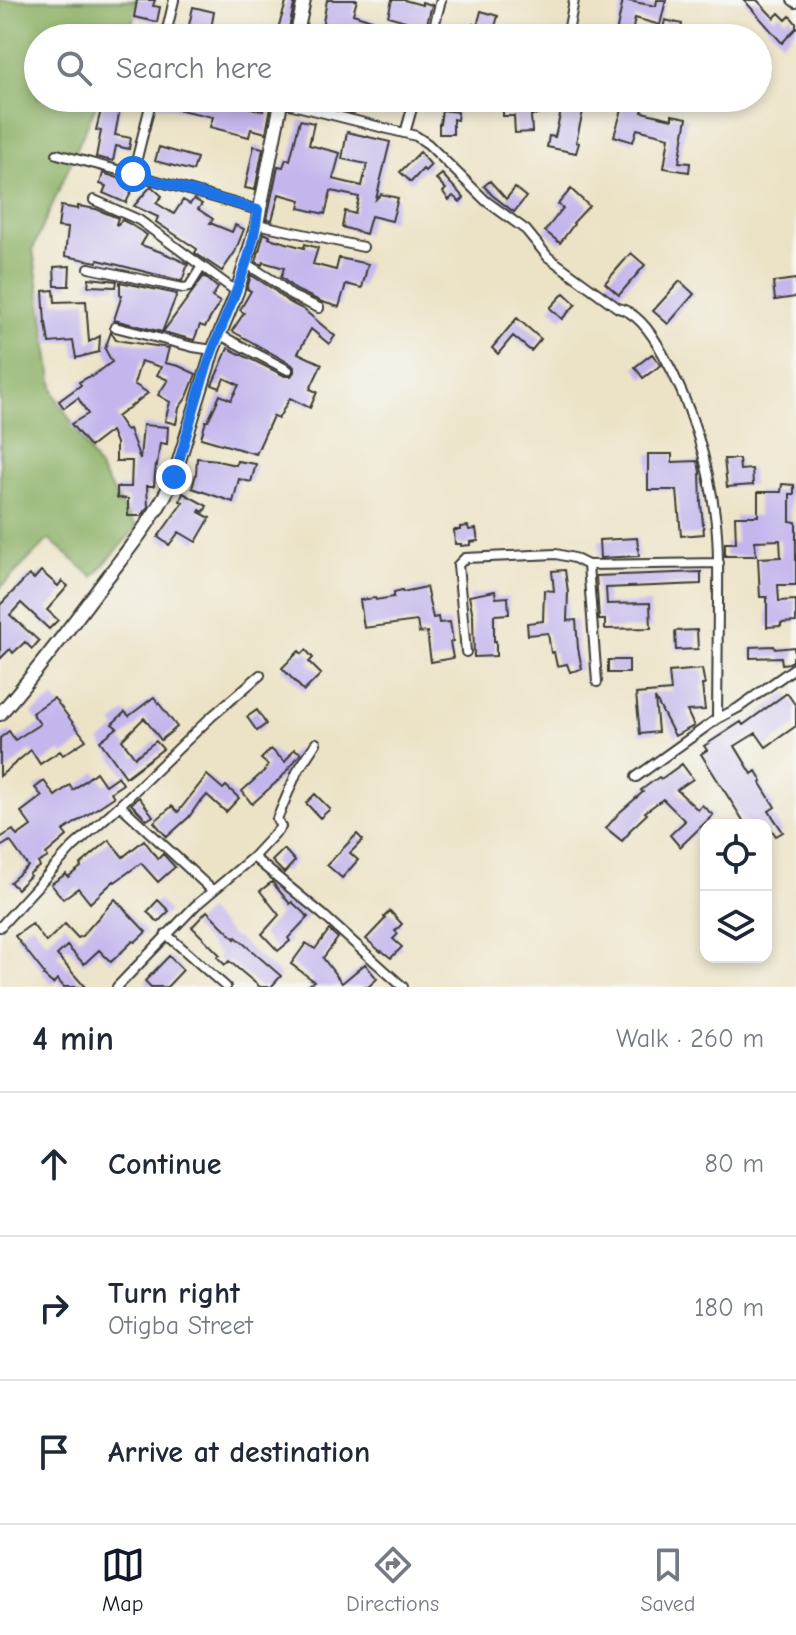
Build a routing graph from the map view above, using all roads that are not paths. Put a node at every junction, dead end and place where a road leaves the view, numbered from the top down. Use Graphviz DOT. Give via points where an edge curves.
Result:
graph roads {
  1 [pos="174,0"];
  2 [pos="304,0"];
  3 [pos="441,0"];
  4 [pos="574,0"];
  5 [pos="168,24"];
  6 [pos="299,24"];
  7 [pos="435,24"];
  8 [pos="570,24"];
  9 [pos="148,112"];
  10 [pos="279,112"];
  11 [pos="327,112"];
  12 [pos="411,112"];
  13 [pos="405,133"];
  14 [pos="57,154"];
  15 [pos="133,174"];
  16 [pos="94,200"];
  17 [pos="258,210"];
  18 [pos="257,224"];
  19 [pos="363,247"];
  20 [pos="245,263"];
  21 [pos="202,266"];
  22 [pos="89,268"];
  23 [pos="237,292"];
  24 [pos="319,308"];
  25 [pos="115,327"];
  26 [pos="220,335"];
  27 [pos="213,350"];
  28 [pos="288,370"];
  29 [pos="719,563"];
  30 [pos="588,565"];
  31 [pos="466,652"];
  32 [pos="795,671"];
  33 [pos="260,675"];
  34 [pos="597,682"];
  35 [pos="0,714"];
  36 [pos="717,719"];
  37 [pos="316,743"];
  38 [pos="636,777"];
  39 [pos="120,805"];
  40 [pos="253,857"];
  41 [pos="212,890"];
  42 [pos="0,927"];
  43 [pos="166,934"];
  44 [pos="117,987"];
  45 [pos="226,987"];
  46 [pos="403,987"];
  1 -- 5 [label="street"];
  2 -- 6 [label="street"];
  3 -- 7 [label="street"];
  4 -- 8 [label="street"];
  9 -- 15 [label="street"];
  10 -- 17 [label="street"];
  11 -- 13 [label="street"];
  12 -- 13 [label="street"];
  13 -- 29 [label="street" via="428,144 486,201 526,230 548,257 627,310 653,336 682,389 702,448"];
  14 -- 15 [label="street"];
  15 -- 17 [label="street"];
  16 -- 21 [label="street" via="139,220"];
  17 -- 18 [label="street"];
  18 -- 19 [label="street"];
  18 -- 20 [label="street"];
  20 -- 23 [label="street"];
  20 -- 24 [label="street"];
  21 -- 22 [label="street" via="183,288"];
  21 -- 23 [label="street"];
  23 -- 26 [label="street"];
  25 -- 27 [label="street"];
  26 -- 27 [label="street"];
  26 -- 28 [label="street"];
  27 -- 35 [label="street" via="168,491"];
  29 -- 30 [label="street"];
  29 -- 36 [label="street"];
  30 -- 31 [label="street" via="556,554 465,558 458,565"];
  30 -- 34 [label="street"];
  32 -- 36 [label="street"];
  33 -- 39 [label="street"];
  36 -- 38 [label="street"];
  37 -- 40 [label="street" via="277,819 281,827"];
  39 -- 41 [label="street"];
  39 -- 42 [label="street" via="73,847"];
  40 -- 41 [label="street"];
  40 -- 46 [label="street"];
  41 -- 43 [label="street"];
  43 -- 44 [label="street"];
  43 -- 45 [label="street"];
}
